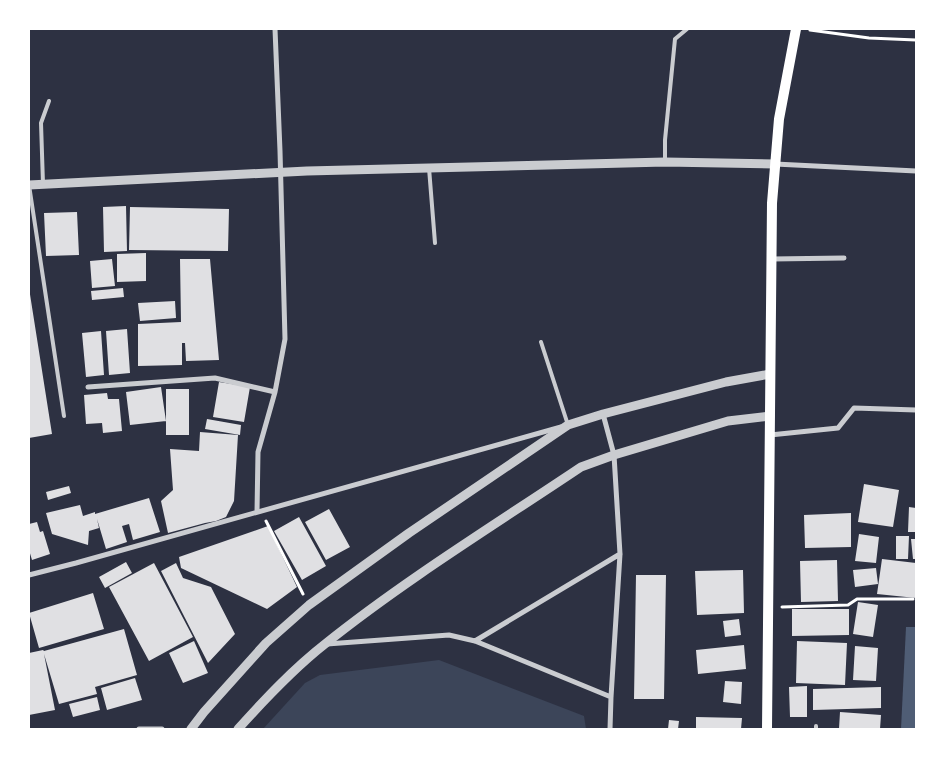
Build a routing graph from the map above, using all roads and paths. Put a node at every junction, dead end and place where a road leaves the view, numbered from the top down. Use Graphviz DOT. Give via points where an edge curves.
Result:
graph roads {
  1 [pos="275,29"];
  2 [pos="687,29"];
  3 [pos="801,29"];
  4 [pos="916,40"];
  5 [pos="50,101"];
  6 [pos="665,162"];
  7 [pos="774,164"];
  8 [pos="429,168"];
  9 [pos="916,171"];
  10 [pos="281,172"];
  11 [pos="43,184"];
  12 [pos="29,185"];
  13 [pos="436,244"];
  14 [pos="844,258"];
  15 [pos="771,259"];
  16 [pos="541,342"];
  17 [pos="770,374"];
  18 [pos="88,387"];
  19 [pos="275,392"];
  20 [pos="916,410"];
  21 [pos="603,414"];
  22 [pos="64,416"];
  23 [pos="770,416"];
  24 [pos="568,425"];
  25 [pos="770,435"];
  26 [pos="614,455"];
  27 [pos="259,511"];
  28 [pos="620,554"];
  29 [pos="29,575"];
  30 [pos="913,599"];
  31 [pos="309,605"];
  32 [pos="769,608"];
  33 [pos="475,641"];
  34 [pos="324,644"];
  35 [pos="611,697"];
  36 [pos="139,729"];
  37 [pos="162,729"];
  38 [pos="191,729"];
  39 [pos="238,729"];
  40 [pos="610,729"];
  41 [pos="767,729"];
  1 -- 10 [label="street"];
  2 -- 6 [label="lane" via="675,39"];
  3 -- 4 [label="path"];
  3 -- 7 [label="main road" via="779,120"];
  5 -- 11 [label="lane" via="41,123"];
  6 -- 7 [label="street"];
  6 -- 8 [label="street"];
  7 -- 9 [label="street"];
  7 -- 15 [label="main road"];
  8 -- 10 [label="street"];
  8 -- 13 [label="lane"];
  10 -- 11 [label="street"];
  10 -- 19 [label="street" via="285,339"];
  11 -- 12 [label="street"];
  12 -- 22 [label="lane"];
  14 -- 15 [label="street"];
  15 -- 17 [label="main road"];
  16 -- 24 [label="lane"];
  17 -- 21 [label="street"];
  17 -- 23 [label="main road"];
  18 -- 19 [label="street" via="215,378"];
  19 -- 27 [label="street" via="258,452"];
  20 -- 25 [label="street" via="854,408 838,428"];
  21 -- 24 [label="street"];
  21 -- 26 [label="street"];
  23 -- 25 [label="main road"];
  23 -- 26 [label="street" via="728,421"];
  24 -- 27 [label="street"];
  24 -- 31 [label="street"];
  25 -- 32 [label="main road"];
  26 -- 28 [label="street"];
  26 -- 34 [label="street" via="581,468"];
  27 -- 29 [label="street"];
  27 -- 31 [label="path"];
  28 -- 33 [label="street"];
  28 -- 35 [label="street"];
  30 -- 32 [label="path" via="857,599 848,605"];
  31 -- 38 [label="street" via="266,643"];
  32 -- 41 [label="main road"];
  33 -- 34 [label="street" via="449,635"];
  33 -- 35 [label="street"];
  34 -- 39 [label="street"];
  35 -- 40 [label="street"];
  36 -- 37 [label="street"];
}
